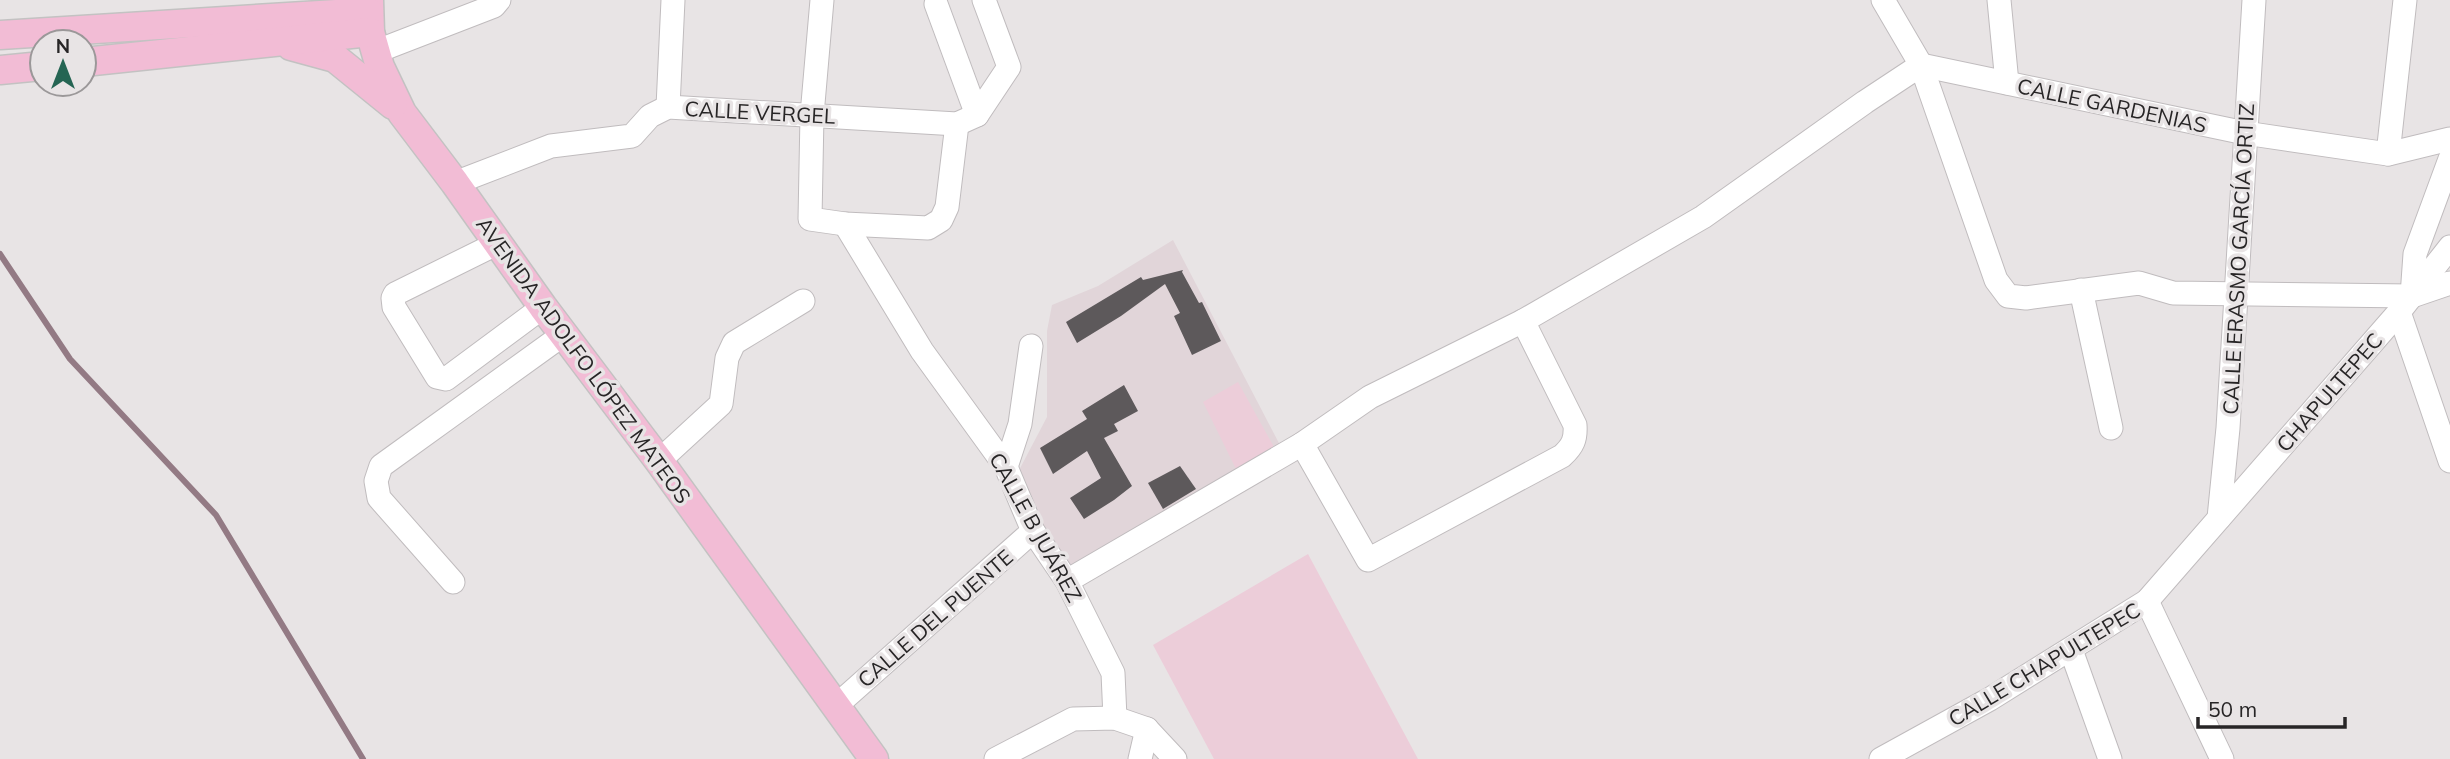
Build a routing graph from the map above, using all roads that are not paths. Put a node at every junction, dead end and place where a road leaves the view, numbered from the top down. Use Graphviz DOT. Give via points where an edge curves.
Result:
graph roads {
  1 [pos="303,0"];
  2 [pos="499,0"];
  3 [pos="673,0"];
  4 [pos="822,0"];
  5 [pos="984,0"];
  6 [pos="1883,0"];
  7 [pos="1999,0"];
  8 [pos="2254,0"];
  9 [pos="2405,0"];
  10 [pos="936,4"];
  11 [pos="371,24"];
  12 [pos="245,33"];
  13 [pos="10,34"];
  14 [pos="98,59"];
  15 [pos="1921,65"];
  16 [pos="2007,83"];
  17 [pos="668,107"];
  18 [pos="402,113"];
  19 [pos="812,115"];
  20 [pos="967,120"];
  21 [pos="2245,133"];
  22 [pos="2450,139"];
  23 [pos="2388,154"];
  24 [pos="2450,159"];
  25 [pos="455,183"];
  26 [pos="845,224"];
  27 [pos="498,243"];
  28 [pos="2450,247"];
  29 [pos="2450,284"];
  30 [pos="2081,290"];
  31 [pos="2235,292"];
  32 [pos="803,301"];
  33 [pos="2406,304"];
  34 [pos="543,307"];
  35 [pos="1523,321"];
  36 [pos="564,334"];
  37 [pos="1031,346"];
  38 [pos="2111,428"];
  39 [pos="1302,444"];
  40 [pos="659,461"];
  41 [pos="2450,461"];
  42 [pos="1006,467"];
  43 [pos="2219,518"];
  44 [pos="1033,531"];
  45 [pos="1067,581"];
  46 [pos="453,582"];
  47 [pos="2147,601"];
  48 [pos="2071,650"];
  49 [pos="836,705"];
  50 [pos="1115,718"];
  51 [pos="1147,729"];
  52 [pos="874,759"];
  53 [pos="996,759"];
  54 [pos="1140,759"];
  55 [pos="1175,759"];
  56 [pos="1881,759"];
  57 [pos="2110,759"];
  58 [pos="2222,759"];
  1 -- 12 [label="main road"];
  2 -- 11 [label="street" via="494,6"];
  3 -- 17 [label="street"];
  4 -- 19 [label="street"];
  5 -- 20 [label="street" via="1009,67"];
  6 -- 15 [label="street"];
  7 -- 16 [label="street"];
  8 -- 21 [label="street, CALLE ERASMO GARCÍA ORTIZ"];
  9 -- 23 [label="street"];
  10 -- 20 [label="street"];
  11 -- 12 [label="main road"];
  11 -- 18 [label="main road, AVENIDA ADOLFO LÓPEZ MATEOS" via="380,67"];
  12 -- 13 [label="main road"];
  12 -- 14 [label="main road"];
  12 -- 18 [label="main road" via="335,58"];
  15 -- 16 [label="street, CALLE GARDENIAS"];
  15 -- 30 [label="street" via="1996,280 2008,296"];
  15 -- 35 [label="street" via="1703,217"];
  16 -- 21 [label="street, CALLE GARDENIAS"];
  17 -- 19 [label="street, CALLE VERGEL"];
  17 -- 25 [label="street, CALLE VERGEL" via="650,116 632,136 551,146"];
  18 -- 25 [label="main road, AVENIDA ADOLFO LÓPEZ MATEOS"];
  19 -- 20 [label="street, CALLE VERGEL"];
  19 -- 26 [label="street" via="810,219"];
  20 -- 26 [label="street" via="941,220 928,228"];
  21 -- 23 [label="street, CALLE GARDENIAS"];
  21 -- 31 [label="street, CALLE ERASMO GARCÍA ORTIZ"];
  22 -- 23 [label="street"];
  24 -- 33 [label="street" via="2415,254"];
  25 -- 27 [label="main road, AVENIDA ADOLFO LÓPEZ MATEOS"];
  26 -- 42 [label="street, CALLE B JUÁREZ" via="922,351"];
  27 -- 34 [label="main road, AVENIDA ADOLFO LÓPEZ MATEOS"];
  27 -- 34 [label="street" via="393,298 394,307 437,377 446,379"];
  28 -- 33 [label="street, CHAPULTEPEC"];
  29 -- 33 [label="street"];
  30 -- 31 [label="street" via="2139,283 2173,293"];
  30 -- 38 [label="street"];
  31 -- 33 [label="street"];
  31 -- 43 [label="street, CALLE ERASMO GARCÍA ORTIZ"];
  32 -- 40 [label="street" via="734,343 727,358 721,404"];
  33 -- 41 [label="street"];
  33 -- 43 [label="street, CHAPULTEPEC"];
  34 -- 36 [label="main road, AVENIDA ADOLFO LÓPEZ MATEOS"];
  35 -- 39 [label="street" via="1370,397"];
  35 -- 39 [label="street" via="1575,425 1572,447 1562,456 1368,560"];
  36 -- 40 [label="main road, AVENIDA ADOLFO LÓPEZ MATEOS"];
  36 -- 46 [label="street" via="381,466 376,481 379,498"];
  37 -- 42 [label="street" via="1020,424"];
  39 -- 45 [label="street"];
  40 -- 49 [label="main road, AVENIDA ADOLFO LÓPEZ MATEOS"];
  42 -- 44 [label="street, CALLE B JUÁREZ"];
  43 -- 47 [label="street, CALLE CHAPULTEPEC"];
  44 -- 45 [label="street, CALLE B JUÁREZ"];
  44 -- 49 [label="street, CALLE DEL PUENTE"];
  45 -- 50 [label="street, CALLE B JUÁREZ" via="1113,673"];
  47 -- 48 [label="street, CALLE CHAPULTEPEC"];
  47 -- 58 [label="street"];
  48 -- 56 [label="street, CALLE CHAPULTEPEC"];
  48 -- 57 [label="street"];
  49 -- 52 [label="main road, AVENIDA ADOLFO LÓPEZ MATEOS"];
  50 -- 51 [label="street"];
  50 -- 53 [label="street" via="1073,719"];
  51 -- 54 [label="street"];
  51 -- 55 [label="street"];
}
